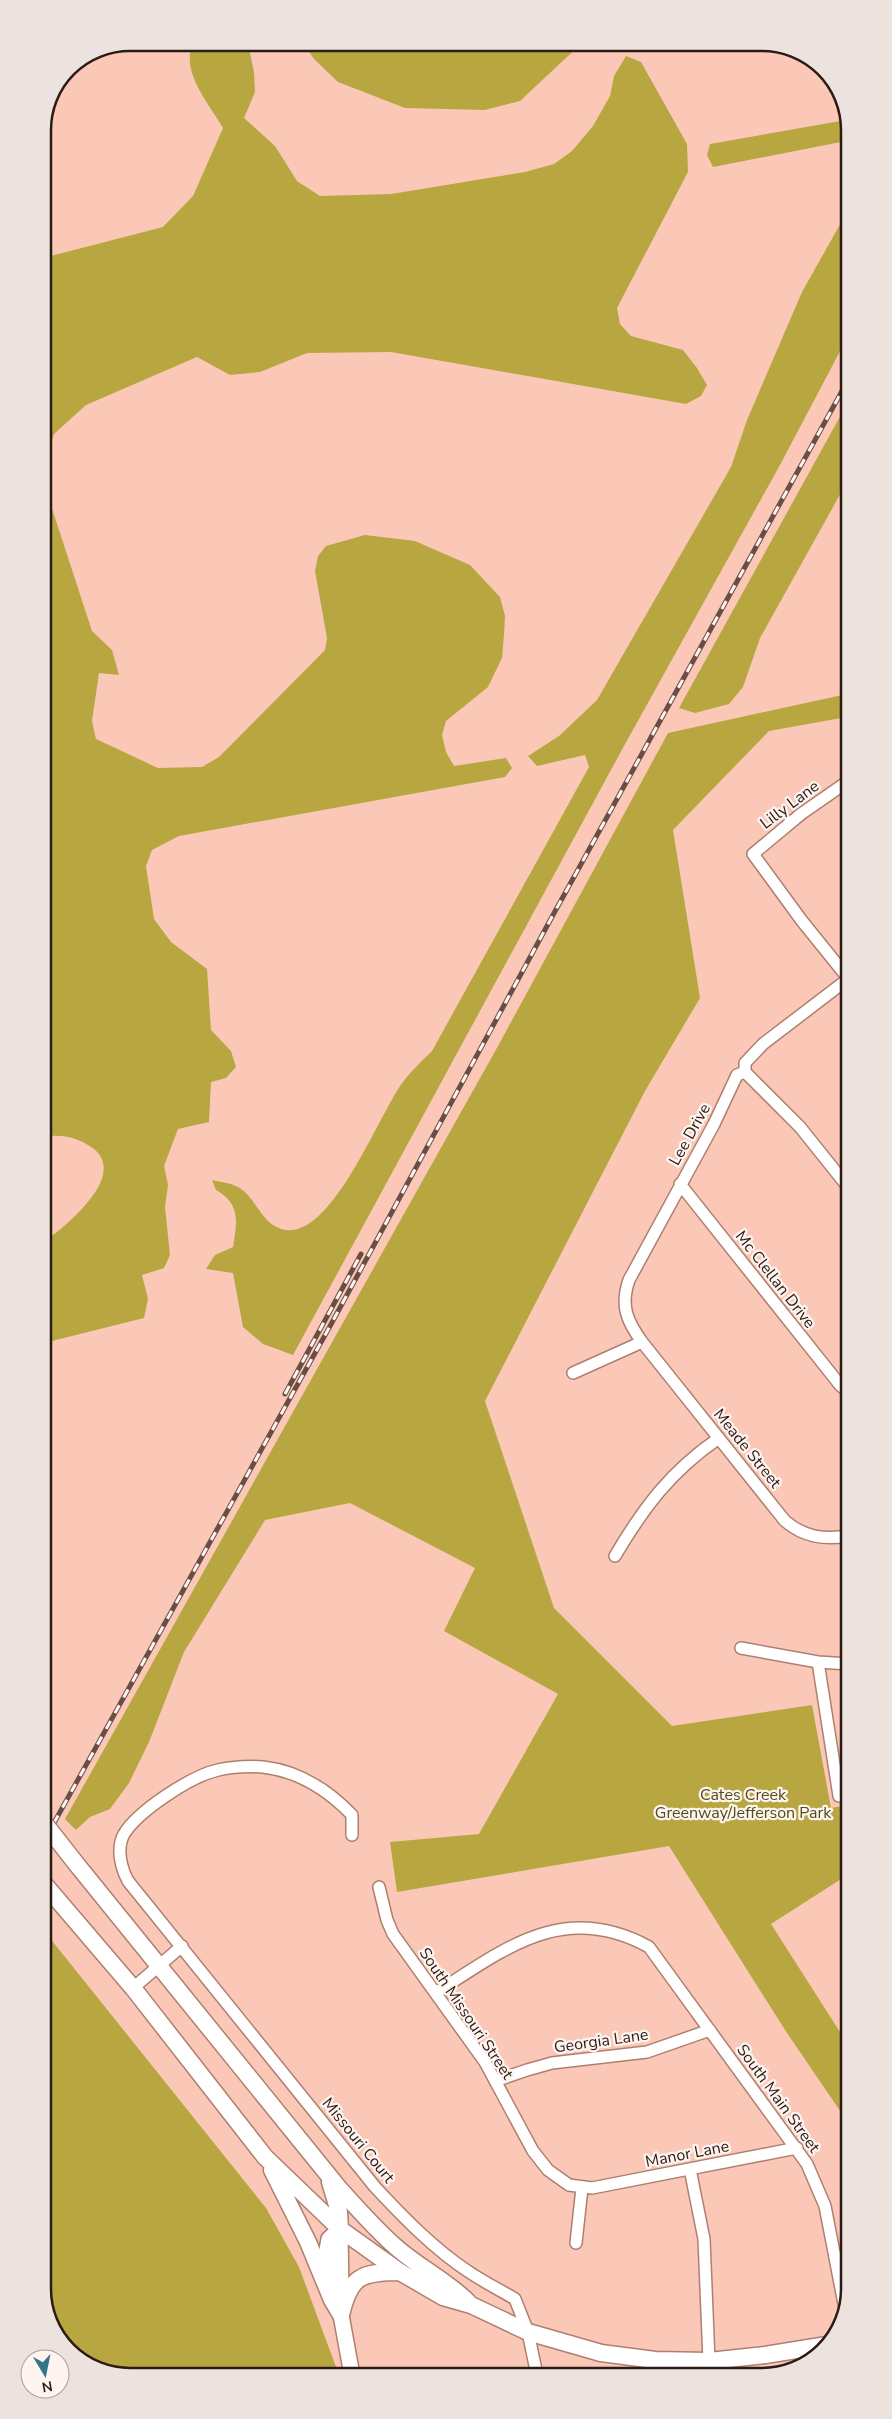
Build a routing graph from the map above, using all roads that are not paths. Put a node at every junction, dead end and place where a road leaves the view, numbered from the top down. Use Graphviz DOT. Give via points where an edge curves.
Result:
graph roads {
  1 [pos="841,786"];
  2 [pos="841,969"];
  3 [pos="841,983"];
  4 [pos="745,1072"];
  5 [pos="841,1178"];
  6 [pos="680,1184"];
  7 [pos="642,1342"];
  8 [pos="573,1373"];
  9 [pos="841,1386"];
  10 [pos="720,1438"];
  11 [pos="841,1537"];
  12 [pos="615,1556"];
  13 [pos="741,1648"];
  14 [pos="818,1662"];
  15 [pos="841,1663"];
  16 [pos="841,1781"];
  17 [pos="51,1832"];
  18 [pos="352,1835"];
  19 [pos="379,1887"];
  20 [pos="51,1893"];
  21 [pos="182,1946"];
  22 [pos="161,1965"];
  23 [pos="133,1988"];
  24 [pos="437,1992"];
  25 [pos="710,2030"];
  26 [pos="495,2081"];
  27 [pos="797,2148"];
  28 [pos="265,2157"];
  29 [pos="324,2169"];
  30 [pos="690,2169"];
  31 [pos="582,2188"];
  32 [pos="340,2229"];
  33 [pos="377,2230"];
  34 [pos="576,2243"];
  35 [pos="841,2257"];
  36 [pos="836,2258"];
  37 [pos="400,2272"];
  38 [pos="841,2287"];
  39 [pos="471,2305"];
  40 [pos="341,2315"];
  41 [pos="528,2332"];
  42 [pos="815,2347"];
  43 [pos="709,2361"];
  44 [pos="351,2368"];
  45 [pos="536,2368"];
  1 -- 2 [label="street, Lilly Lane" via="753,854"];
  3 -- 4 [label="street, Lee Drive" via="763,1044 745,1063"];
  4 -- 5 [label="street" via="800,1127"];
  4 -- 6 [label="street, Lee Drive" via="737,1075"];
  6 -- 7 [label="street, Lee Drive" via="625,1292 626,1316"];
  6 -- 9 [label="street, Mc Clellan Drive"];
  7 -- 8 [label="street"];
  7 -- 10 [label="street, Meade Street"];
  10 -- 11 [label="street, Meade Street" via="790,1526 822,1538"];
  10 -- 12 [label="street" via="670,1478 640,1514"];
  13 -- 14 [label="street"];
  14 -- 15 [label="street"];
  14 -- 16 [label="street"];
  17 -- 22 [label="highway, bridge"];
  18 -- 21 [label="street, Missouri Court" via="352,1815 340,1802 311,1782 274,1769 242,1767 217,1770 171,1792 145,1812 124,1835 120,1856 128,1881"];
  19 -- 24 [label="street, South Missouri Street" via="393,1934"];
  20 -- 23 [label="highway"];
  21 -- 22 [label="street"];
  21 -- 41 [label="street, Missouri Court" via="381,2193 418,2232 450,2258 487,2284 516,2299"];
  22 -- 23 [label="street"];
  22 -- 29 [label="highway"];
  23 -- 28 [label="highway"];
  24 -- 25 [label="street, South Main Street" via="509,1946 536,1936 599,1928 649,1946"];
  24 -- 26 [label="street, South Missouri Street"];
  25 -- 26 [label="street, Georgia Lane" via="647,2052 552,2064"];
  25 -- 27 [label="street, South Main Street"];
  26 -- 31 [label="street, South Missouri Street" via="533,2151 548,2170 558,2179"];
  27 -- 30 [label="street, Manor Lane"];
  27 -- 36 [label="street, South Main Street" via="825,2206"];
  28 -- 32 [label="highway"];
  28 -- 40 [label="highway"];
  29 -- 32 [label="highway" via="340,2212"];
  29 -- 33 [label="highway"];
  30 -- 31 [label="street, Manor Lane"];
  30 -- 43 [label="street" via="704,2239"];
  31 -- 34 [label="street"];
  32 -- 33 [label="highway" via="350,2223 360,2223"];
  32 -- 37 [label="highway"];
  32 -- 40 [label="main road" via="329,2239 327,2250"];
  33 -- 39 [label="highway"];
  35 -- 36 [label="street"];
  36 -- 38 [label="street, South Main Street"];
  37 -- 39 [label="highway" via="443,2297"];
  37 -- 40 [label="highway" via="377,2272 356,2281 346,2293"];
  39 -- 41 [label="highway"];
  40 -- 44 [label="main road"];
  41 -- 43 [label="highway" via="629,2358"];
  41 -- 45 [label="street"];
  42 -- 43 [label="highway"];
}
